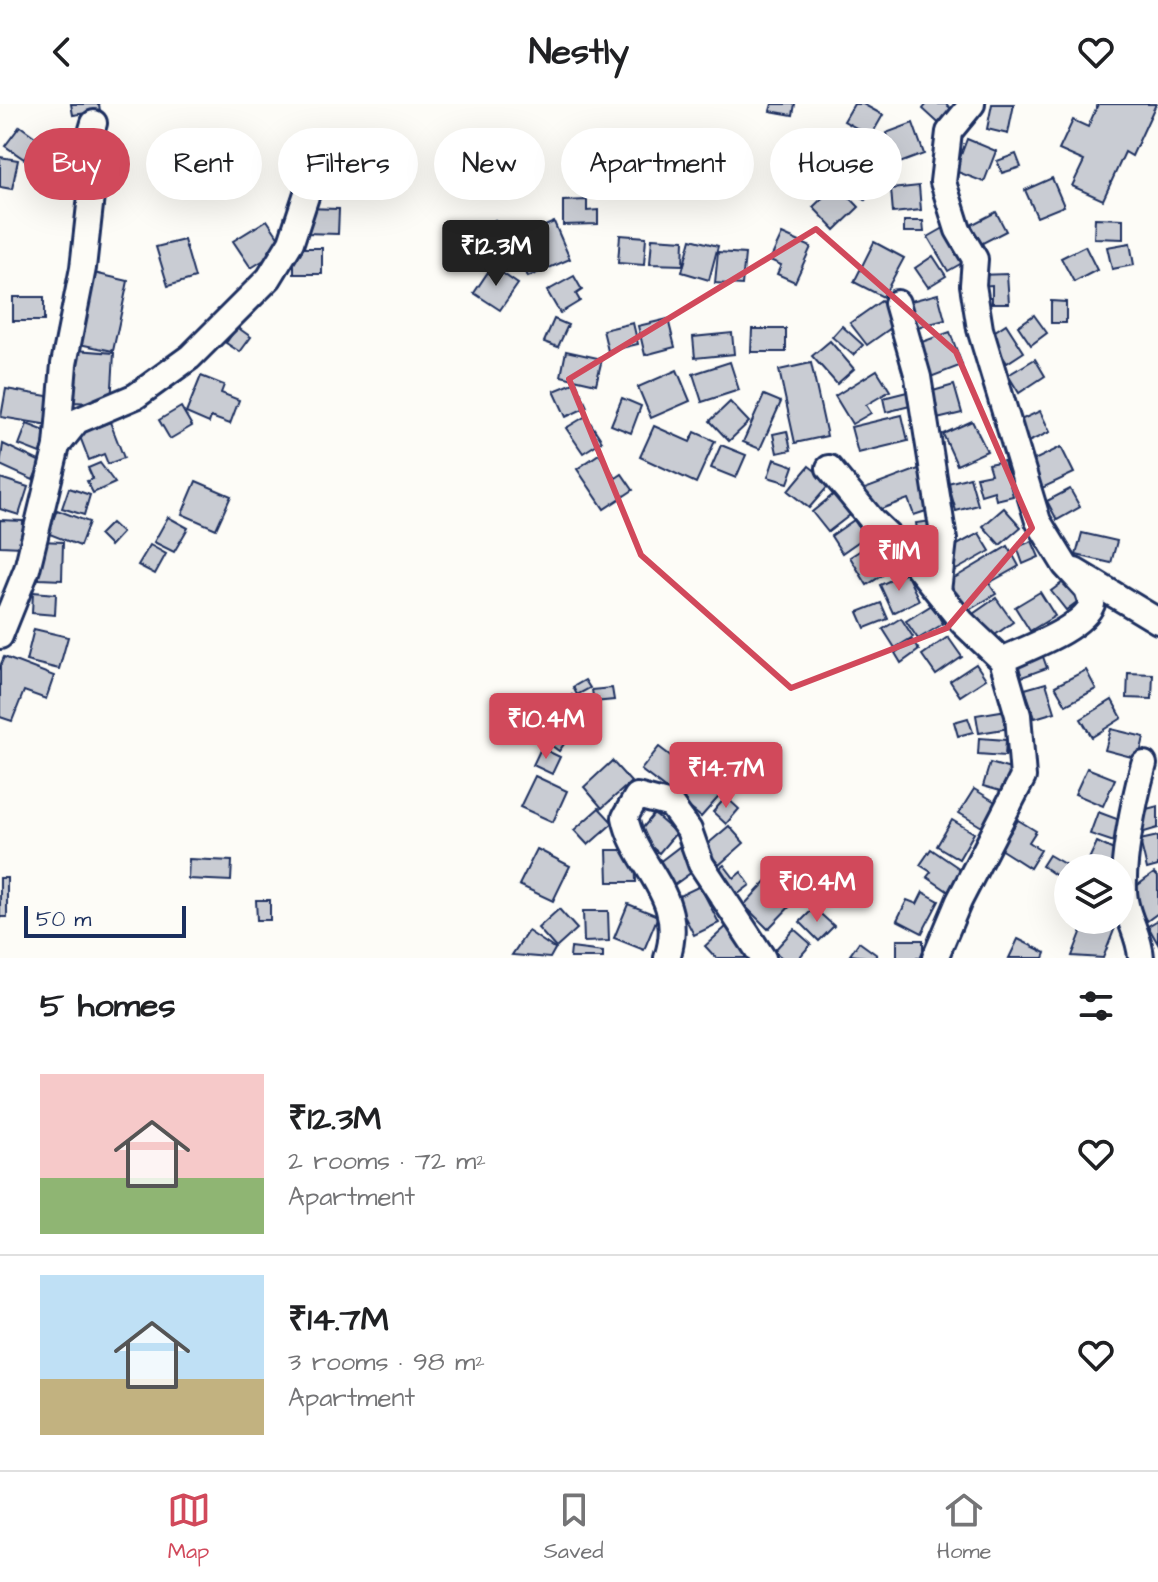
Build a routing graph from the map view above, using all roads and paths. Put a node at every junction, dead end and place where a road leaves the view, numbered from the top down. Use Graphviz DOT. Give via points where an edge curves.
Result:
graph roads {
  1 [pos="972,104"];
  2 [pos="94,123"];
  3 [pos="305,200"];
  4 [pos="897,303"];
  5 [pos="57,446"];
  6 [pos="829,468"];
  7 [pos="1065,565"];
  8 [pos="938,591"];
  9 [pos="1158,621"];
  10 [pos="0,636"];
  11 [pos="1002,660"];
  12 [pos="1144,764"];
  13 [pos="667,958"];
  14 [pos="763,958"];
  15 [pos="935,958"];
  16 [pos="1141,958"];
  1 -- 7 [label="street" via="949,132 943,182 958,230 975,259 980,329 1020,467 1038,521"];
  2 -- 5 [label="street" via="83,268 64,364"];
  3 -- 5 [label="street" via="291,242 269,278 190,357 136,396 77,421"];
  4 -- 8 [label="street" via="918,377 944,540"];
  5 -- 10 [label="street" via="27,569"];
  6 -- 8 [label="street"];
  7 -- 9 [label="street"];
  7 -- 11 [label="street" via="1087,589 1092,604 1088,615"];
  8 -- 11 [label="street"];
  11 -- 15 [label="street" via="1018,715 1023,777"];
  12 -- 16 [label="street" via="1133,804 1125,888"];
  13 -- 14 [label="street" via="667,903 628,833 625,817 637,796 671,805 689,830 701,864"];
}
